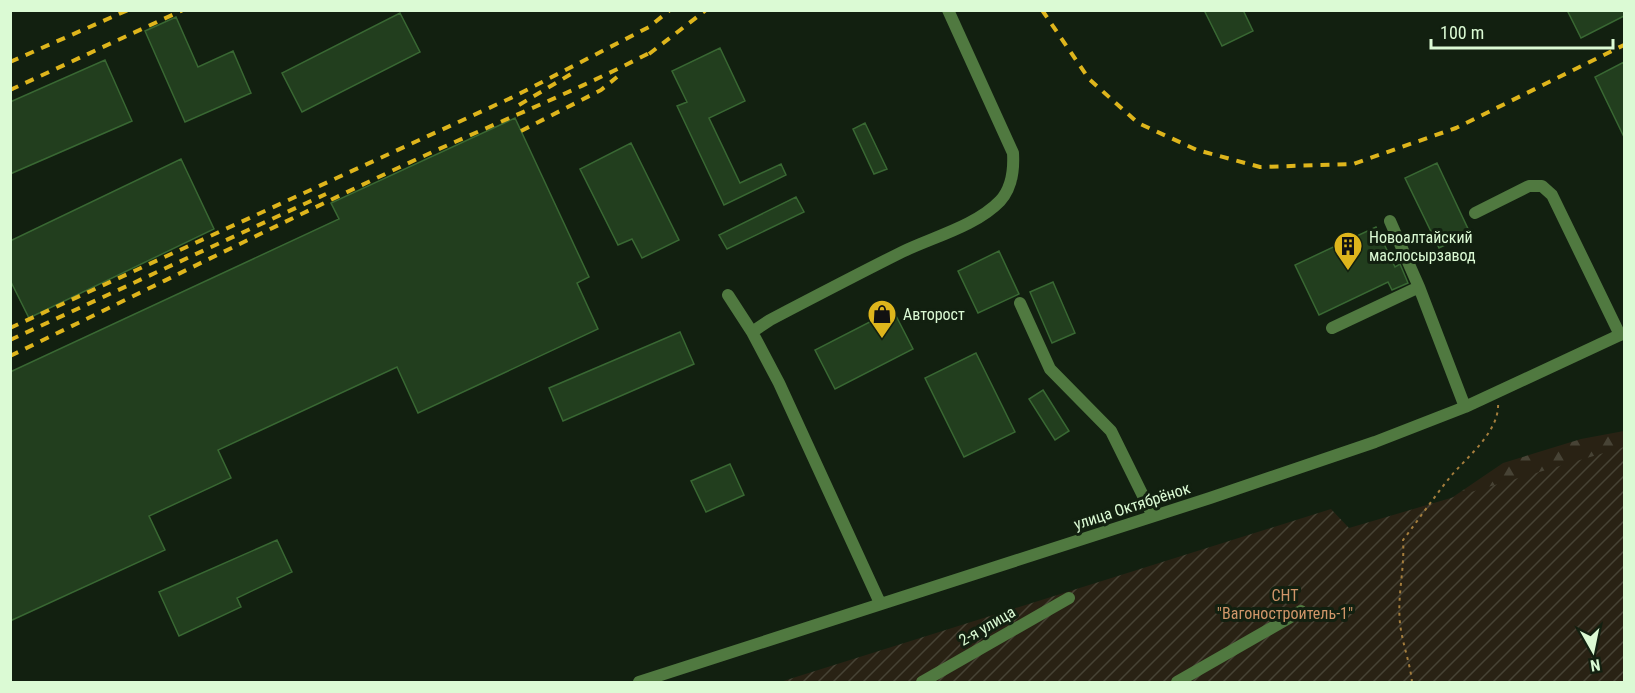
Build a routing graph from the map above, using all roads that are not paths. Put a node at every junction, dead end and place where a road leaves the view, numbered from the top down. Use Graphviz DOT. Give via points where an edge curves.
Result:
graph roads {
  1 [pos="948,10"];
  2 [pos="1475,213"];
  3 [pos="1390,220"];
  4 [pos="1419,287"];
  5 [pos="728,295"];
  6 [pos="1020,303"];
  7 [pos="1332,328"];
  8 [pos="752,333"];
  9 [pos="1622,334"];
  10 [pos="1465,407"];
  11 [pos="1153,516"];
  12 [pos="1069,598"];
  13 [pos="880,603"];
  14 [pos="1301,611"];
  15 [pos="639,682"];
  16 [pos="922,682"];
  17 [pos="1177,682"];
  1 -- 8 [label="street" via="1012,153 1013,176 1005,194 971,220 770,320"];
  2 -- 9 [label="street" via="1529,186 1542,186 1552,195"];
  3 -- 4 [label="street"];
  4 -- 7 [label="street"];
  4 -- 10 [label="street"];
  5 -- 8 [label="street"];
  6 -- 11 [label="street" via="1050,369 1111,431"];
  8 -- 13 [label="street"];
  9 -- 10 [label="street, улица Октябрёнок"];
  10 -- 11 [label="street, улица Октябрёнок"];
  11 -- 13 [label="street, улица Октябрёнок"];
  12 -- 16 [label="street, 2-я улица"];
  13 -- 15 [label="street, улица Октябрёнок"];
  14 -- 17 [label="street"];
}
